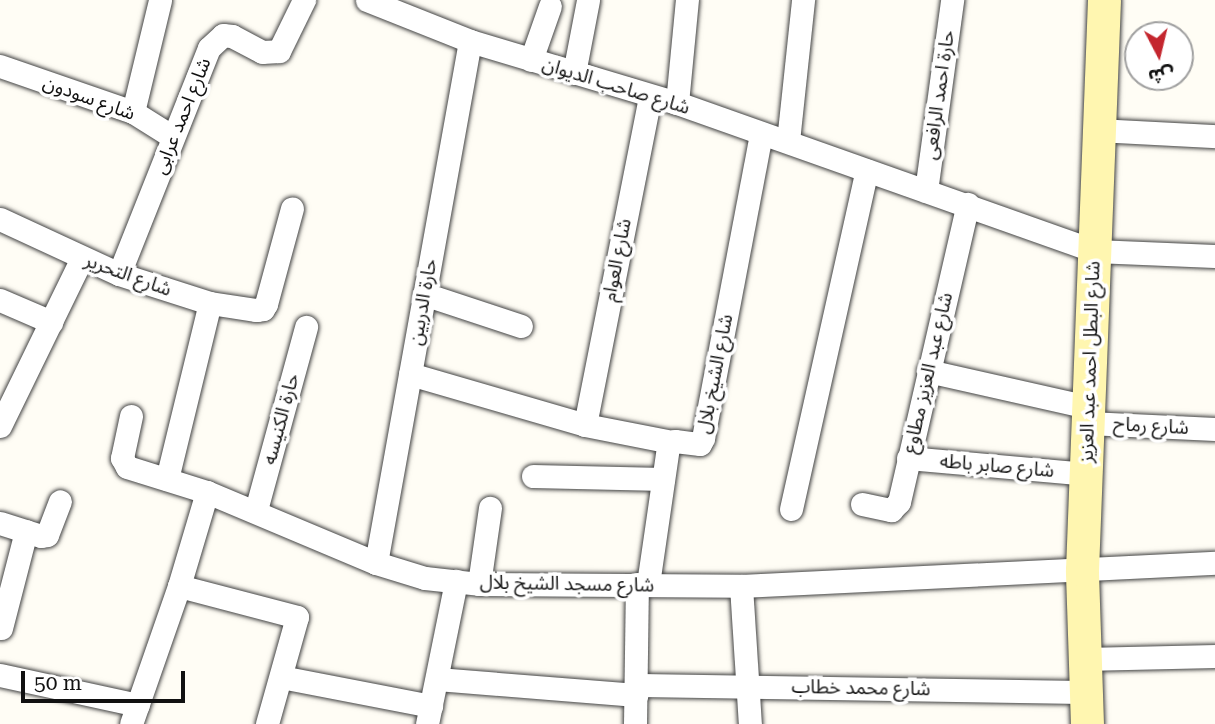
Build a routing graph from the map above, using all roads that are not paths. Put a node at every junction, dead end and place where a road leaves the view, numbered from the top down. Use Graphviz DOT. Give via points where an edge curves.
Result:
graph roads {
  1 [pos="160,0"];
  2 [pos="304,0"];
  3 [pos="366,0"];
  4 [pos="587,0"];
  5 [pos="687,0"];
  6 [pos="803,0"];
  7 [pos="952,0"];
  8 [pos="1104,0"];
  9 [pos="550,6"];
  10 [pos="470,41"];
  11 [pos="531,60"];
  12 [pos="0,66"];
  13 [pos="574,73"];
  14 [pos="650,96"];
  15 [pos="677,103"];
  16 [pos="132,112"];
  17 [pos="1099,130"];
  18 [pos="761,133"];
  19 [pos="1215,136"];
  20 [pos="173,138"];
  21 [pos="788,141"];
  22 [pos="867,170"];
  23 [pos="926,191"];
  24 [pos="968,204"];
  25 [pos="292,208"];
  26 [pos="0,219"];
  27 [pos="1094,251"];
  28 [pos="1215,256"];
  29 [pos="82,258"];
  30 [pos="119,274"];
  31 [pos="424,294"];
  32 [pos="0,300"];
  33 [pos="210,303"];
  34 [pos="51,322"];
  35 [pos="521,326"];
  36 [pos="306,327"];
  37 [pos="928,370"];
  38 [pos="410,374"];
  39 [pos="1088,415"];
  40 [pos="131,416"];
  41 [pos="585,425"];
  42 [pos="0,426"];
  43 [pos="1215,429"];
  44 [pos="672,442"];
  45 [pos="908,458"];
  46 [pos="1086,474"];
  47 [pos="533,477"];
  48 [pos="167,479"];
  49 [pos="663,479"];
  50 [pos="207,492"];
  51 [pos="60,501"];
  52 [pos="862,504"];
  53 [pos="490,508"];
  54 [pos="791,509"];
  55 [pos="256,510"];
  56 [pos="0,523"];
  57 [pos="26,531"];
  58 [pos="376,563"];
  59 [pos="1215,563"];
  60 [pos="1082,570"];
  61 [pos="456,581"];
  62 [pos="479,584"];
  63 [pos="642,584"];
  64 [pos="179,586"];
  65 [pos="741,586"];
  66 [pos="1,628"];
  67 [pos="1215,656"];
  68 [pos="1084,659"];
  69 [pos="0,675"];
  70 [pos="281,677"];
  71 [pos="437,679"];
  72 [pos="747,685"];
  73 [pos="636,690"];
  74 [pos="1086,708"];
  75 [pos="135,715"];
  76 [pos="429,715"];
  77 [pos="267,724"];
  78 [pos="635,724"];
  79 [pos="750,724"];
  1 -- 16 [label="street"];
  2 -- 20 [label="street, شارع احمد عرابى" via="279,51 262,52 232,36 216,38"];
  3 -- 10 [label="street, شارع صاحب الديوان"];
  4 -- 13 [label="street"];
  5 -- 15 [label="street"];
  6 -- 21 [label="street"];
  7 -- 23 [label="street, حارة احمد الرافعى"];
  8 -- 17 [label="main road, شارع البطل احمد عبد العزيز"];
  9 -- 11 [label="street"];
  10 -- 11 [label="street, شارع صاحب الديوان"];
  10 -- 31 [label="street, حارة الدربين"];
  11 -- 13 [label="street, شارع صاحب الديوان"];
  12 -- 16 [label="street, شارع سودون"];
  13 -- 14 [label="street, شارع صاحب الديوان"];
  14 -- 15 [label="street, شارع صاحب الديوان"];
  14 -- 41 [label="street, شارع العوام"];
  15 -- 18 [label="street, شارع صاحب الديوان"];
  16 -- 20 [label="street, شارع سودون"];
  17 -- 19 [label="street"];
  17 -- 27 [label="main road, شارع البطل احمد عبد العزيز"];
  18 -- 21 [label="street, شارع صاحب الديوان"];
  18 -- 44 [label="street, شارع الشيخ بلال" via="702,442"];
  20 -- 30 [label="street, شارع احمد عرابى"];
  21 -- 22 [label="street, شارع صاحب الديوان"];
  22 -- 23 [label="street, شارع صاحب الديوان"];
  22 -- 54 [label="street"];
  23 -- 24 [label="street, شارع صاحب الديوان"];
  24 -- 27 [label="street, شارع صاحب الديوان"];
  24 -- 37 [label="street, شارع عبد العزيز مطاوع"];
  25 -- 33 [label="street, شارع التحرير" via="263,309"];
  26 -- 29 [label="street, شارع التحرير"];
  27 -- 28 [label="street, شارع صاحب الديوان"];
  27 -- 39 [label="main road, شارع البطل احمد عبد العزيز"];
  29 -- 30 [label="street, شارع التحرير"];
  29 -- 34 [label="street"];
  30 -- 33 [label="street, شارع التحرير"];
  31 -- 35 [label="street"];
  31 -- 38 [label="street, حارة الدربين"];
  32 -- 34 [label="street"];
  33 -- 48 [label="street"];
  34 -- 42 [label="street"];
  36 -- 55 [label="street, حارة الكنيسه"];
  37 -- 39 [label="street, شارع رماح"];
  37 -- 45 [label="street, شارع عبد العزيز مطاوع"];
  38 -- 41 [label="street"];
  38 -- 58 [label="street, حارة الدربين"];
  39 -- 43 [label="street, شارع رماح"];
  39 -- 46 [label="main road, شارع البطل احمد عبد العزيز"];
  40 -- 48 [label="street, شارع مسجد الشيخ بلال" via="123,463"];
  41 -- 44 [label="street"];
  44 -- 49 [label="street, شارع الشيخ بلال"];
  45 -- 46 [label="street, شارع صابر باطه"];
  45 -- 52 [label="street, شارع عبد العزيز مطاوع" via="896,508"];
  46 -- 60 [label="main road, شارع البطل احمد عبد العزيز"];
  47 -- 49 [label="street"];
  48 -- 50 [label="street, شارع مسجد الشيخ بلال"];
  49 -- 63 [label="street, شارع الشيخ بلال"];
  50 -- 55 [label="street, شارع مسجد الشيخ بلال"];
  50 -- 64 [label="street"];
  51 -- 57 [label="street" via="47,535"];
  53 -- 62 [label="street"];
  55 -- 58 [label="street, شارع مسجد الشيخ بلال"];
  56 -- 57 [label="street"];
  57 -- 66 [label="street"];
  58 -- 61 [label="street, شارع مسجد الشيخ بلال" via="425,578"];
  59 -- 60 [label="street, شارع مسجد الشيخ بلال"];
  60 -- 65 [label="street, شارع مسجد الشيخ بلال"];
  60 -- 68 [label="main road, شارع البطل احمد عبد العزيز"];
  61 -- 62 [label="street, شارع مسجد الشيخ بلال"];
  61 -- 71 [label="street"];
  62 -- 63 [label="street, شارع مسجد الشيخ بلال"];
  63 -- 65 [label="street, شارع مسجد الشيخ بلال"];
  63 -- 73 [label="street, شارع الشيخ بلال"];
  64 -- 70 [label="street" via="296,615"];
  64 -- 75 [label="street"];
  65 -- 72 [label="street"];
  67 -- 68 [label="street"];
  68 -- 74 [label="main road, شارع البطل احمد عبد العزيز"];
  69 -- 75 [label="street"];
  70 -- 76 [label="street"];
  70 -- 77 [label="street"];
  71 -- 73 [label="street, شارع محمد خطاب"];
  71 -- 76 [label="street"];
  72 -- 73 [label="street, شارع محمد خطاب"];
  72 -- 74 [label="street, شارع محمد خطاب"];
  72 -- 79 [label="street"];
  73 -- 78 [label="street, شارع الشيخ بلال"];
}
